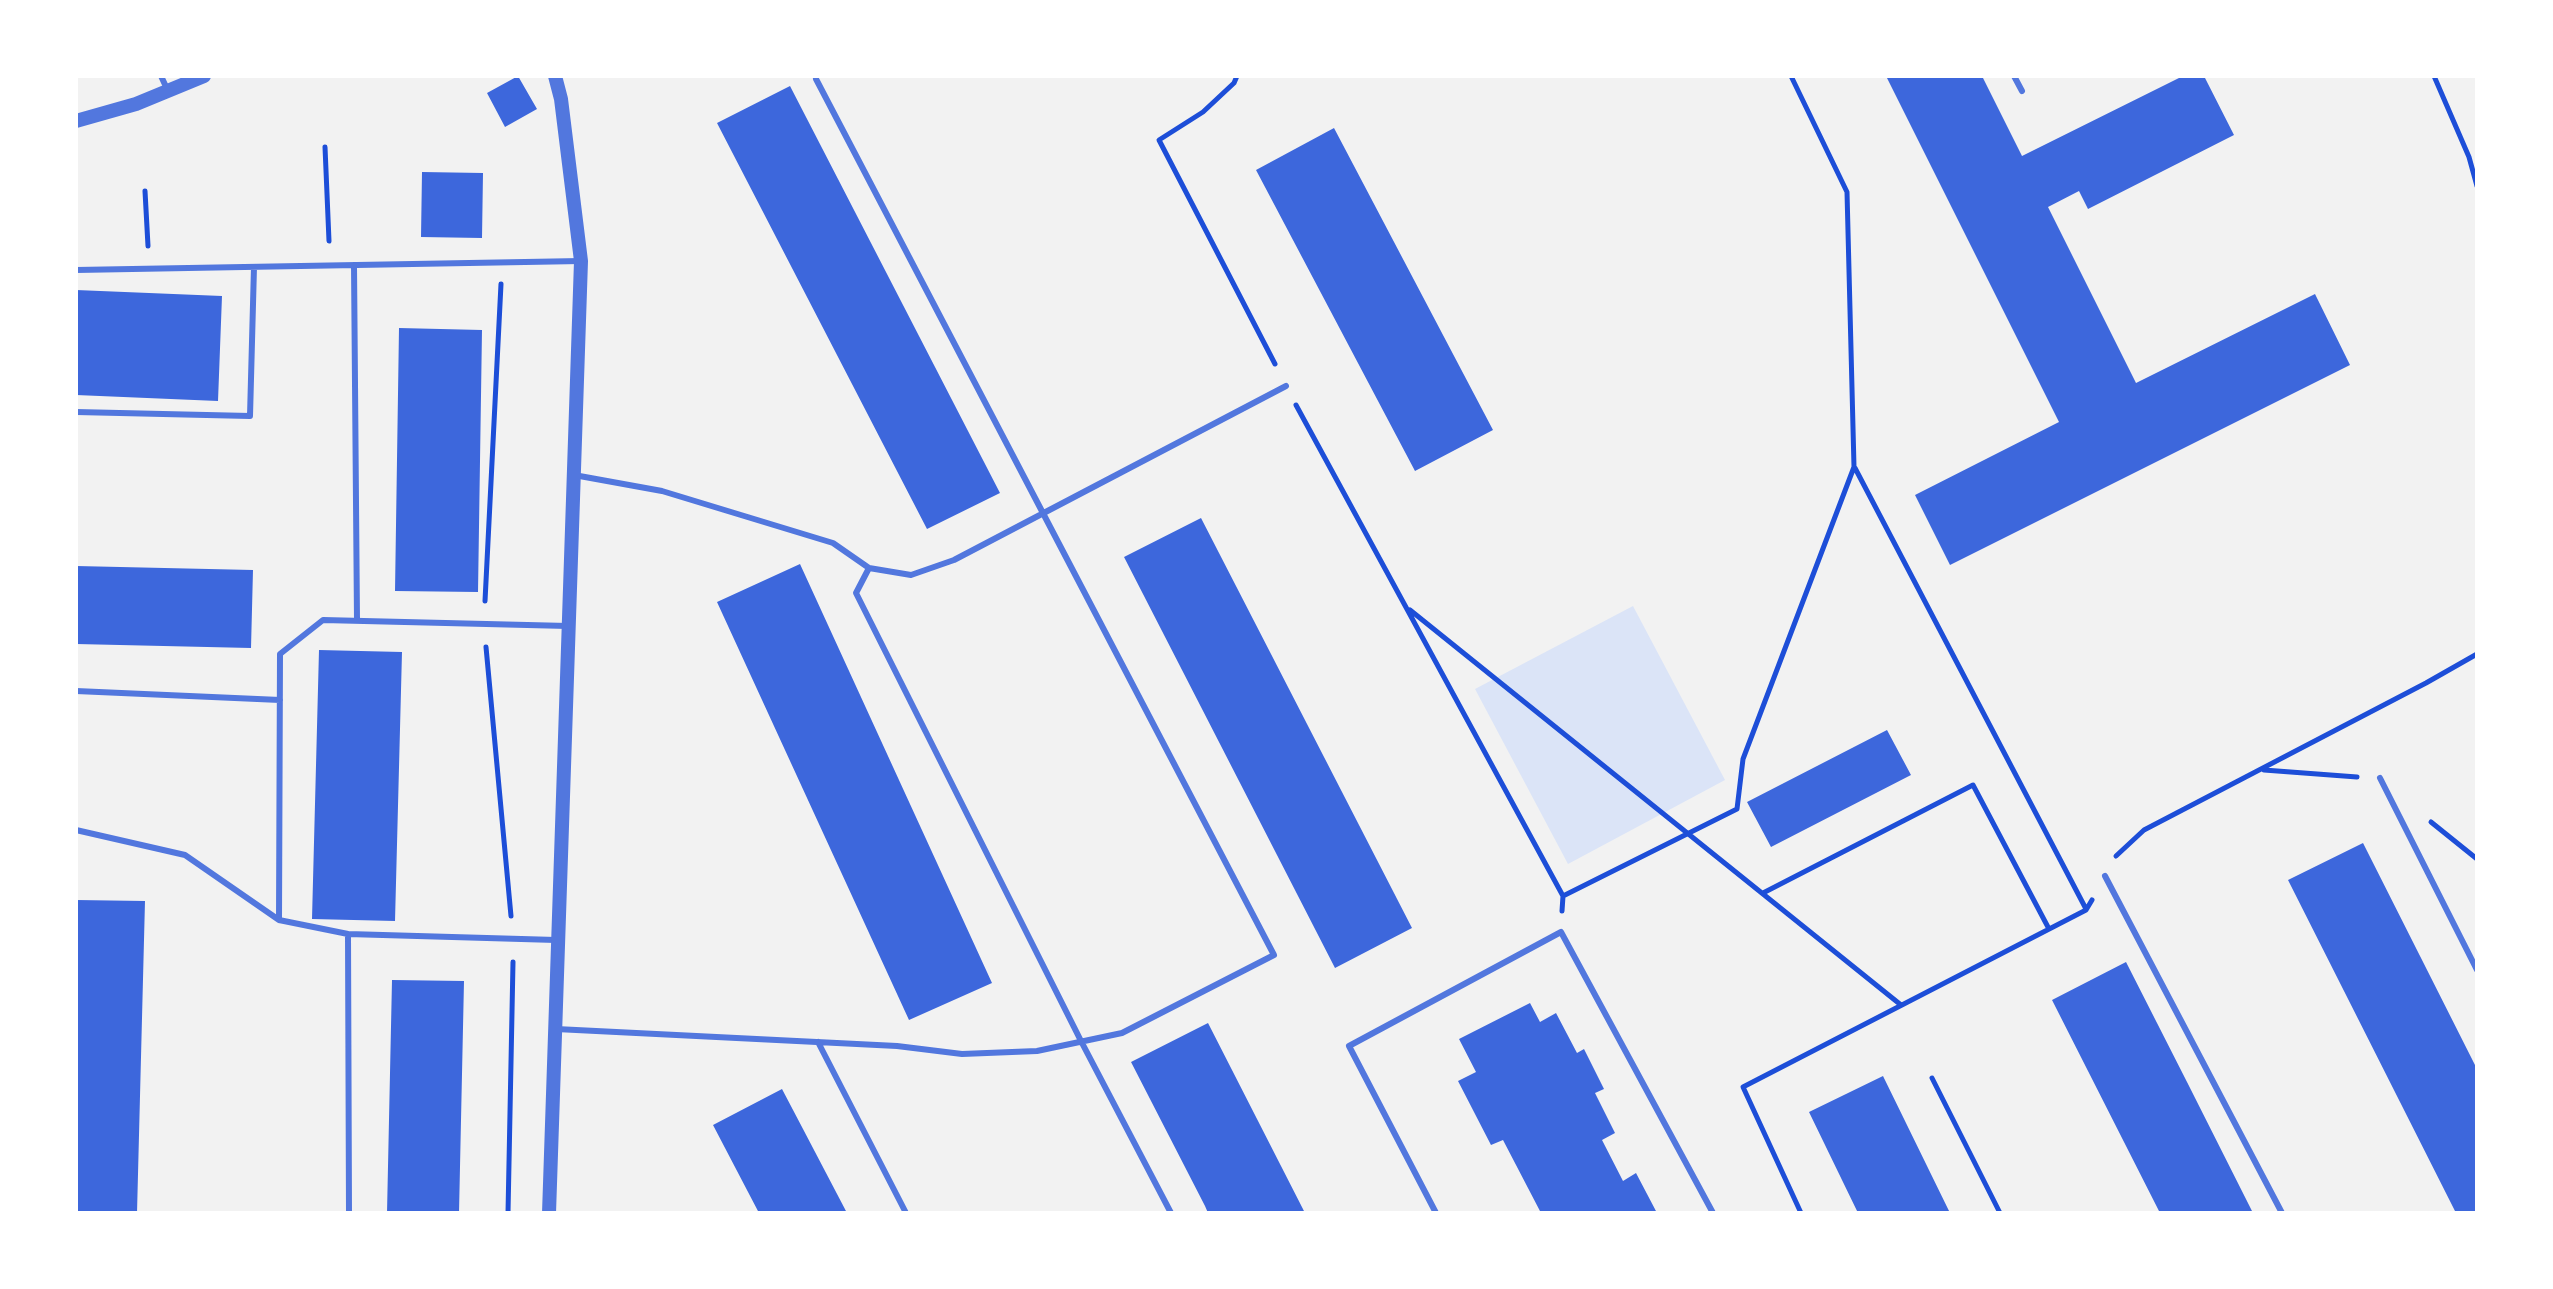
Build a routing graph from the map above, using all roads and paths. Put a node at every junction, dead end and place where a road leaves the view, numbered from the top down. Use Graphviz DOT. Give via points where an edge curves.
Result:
graph roads {
  1 [pos="161,76"];
  2 [pos="204,76"];
  3 [pos="555,76"];
  4 [pos="1237,76"];
  5 [pos="1791,76"];
  6 [pos="2014,76"];
  7 [pos="2434,76"];
  8 [pos="816,79"];
  9 [pos="168,91"];
  10 [pos="2022,91"];
  11 [pos="76,121"];
  12 [pos="325,147"];
  13 [pos="2477,186"];
  14 [pos="145,191"];
  15 [pos="581,261"];
  16 [pos="502,262"];
  17 [pos="330,264"];
  18 [pos="354,265"];
  19 [pos="254,267"];
  20 [pos="150,269"];
  21 [pos="76,270"];
  22 [pos="1286,386"];
  23 [pos="76,412"];
  24 [pos="1854,467"];
  25 [pos="574,475"];
  26 [pos="1044,512"];
  27 [pos="869,568"];
  28 [pos="1406,607"];
  29 [pos="357,620"];
  30 [pos="484,624"];
  31 [pos="569,626"];
  32 [pos="2477,654"];
  33 [pos="76,691"];
  34 [pos="280,700"];
  35 [pos="2261,769"];
  36 [pos="2380,778"];
  37 [pos="76,830"];
  38 [pos="1688,834"];
  39 [pos="2105,876"];
  40 [pos="1762,894"];
  41 [pos="1563,896"];
  42 [pos="2086,910"];
  43 [pos="279,920"];
  44 [pos="2049,929"];
  45 [pos="1561,932"];
  46 [pos="348,934"];
  47 [pos="513,939"];
  48 [pos="558,940"];
  49 [pos="2477,970"];
  50 [pos="1901,1005"];
  51 [pos="556,1029"];
  52 [pos="1081,1041"];
  53 [pos="818,1042"];
  54 [pos="1932,1078"];
  55 [pos="349,1213"];
  56 [pos="508,1213"];
  57 [pos="549,1213"];
  58 [pos="906,1213"];
  59 [pos="1171,1213"];
  60 [pos="1436,1213"];
  61 [pos="1713,1213"];
  62 [pos="1801,1213"];
  63 [pos="2000,1213"];
  64 [pos="2282,1213"];
  1 -- 9 [label="lane"];
  2 -- 9 [label="street"];
  3 -- 15 [label="street"];
  4 -- 22 [label="path" via="1203,112 1159,140"];
  5 -- 24 [label="path" via="1847,192"];
  6 -- 10 [label="lane"];
  7 -- 13 [label="path"];
  8 -- 26 [label="lane"];
  9 -- 11 [label="street"];
  12 -- 17 [label="path"];
  14 -- 20 [label="path"];
  15 -- 16 [label="lane"];
  15 -- 25 [label="street"];
  16 -- 18 [label="lane"];
  16 -- 30 [label="path"];
  17 -- 18 [label="lane"];
  17 -- 19 [label="lane"];
  18 -- 29 [label="lane"];
  19 -- 20 [label="lane"];
  19 -- 23 [label="lane" via="250,416"];
  20 -- 21 [label="lane"];
  22 -- 26 [label="lane"];
  22 -- 28 [label="path"];
  24 -- 38 [label="path" via="1743,759 1737,809"];
  24 -- 42 [label="path"];
  25 -- 27 [label="lane" via="662,491 833,543"];
  25 -- 31 [label="street"];
  26 -- 27 [label="lane" via="954,560 911,575"];
  26 -- 52 [label="lane" via="1274,955 1122,1033"];
  27 -- 52 [label="lane" via="856,593"];
  28 -- 38 [label="path"];
  28 -- 41 [label="path"];
  29 -- 30 [label="lane"];
  29 -- 34 [label="lane" via="323,620 280,654"];
  30 -- 31 [label="lane"];
  30 -- 47 [label="path"];
  31 -- 48 [label="street"];
  32 -- 35 [label="path"];
  33 -- 34 [label="lane"];
  34 -- 43 [label="lane"];
  35 -- 36 [label="path"];
  35 -- 39 [label="path" via="2144,830 2118,852"];
  36 -- 49 [label="lane"];
  37 -- 43 [label="lane" via="185,855"];
  38 -- 40 [label="path"];
  38 -- 41 [label="path"];
  39 -- 42 [label="path"];
  39 -- 64 [label="lane"];
  40 -- 44 [label="path" via="1973,785"];
  40 -- 50 [label="path"];
  41 -- 45 [label="path"];
  42 -- 44 [label="path"];
  43 -- 46 [label="lane"];
  44 -- 50 [label="path"];
  45 -- 60 [label="lane" via="1349,1046"];
  45 -- 61 [label="lane"];
  46 -- 47 [label="lane"];
  46 -- 55 [label="lane"];
  47 -- 48 [label="lane"];
  47 -- 56 [label="path"];
  48 -- 51 [label="street"];
  50 -- 62 [label="path" via="1743,1087"];
  51 -- 53 [label="lane"];
  51 -- 57 [label="street"];
  52 -- 53 [label="lane" via="1037,1051 962,1054"];
  52 -- 59 [label="lane"];
  53 -- 58 [label="lane"];
  54 -- 63 [label="path"];
}
